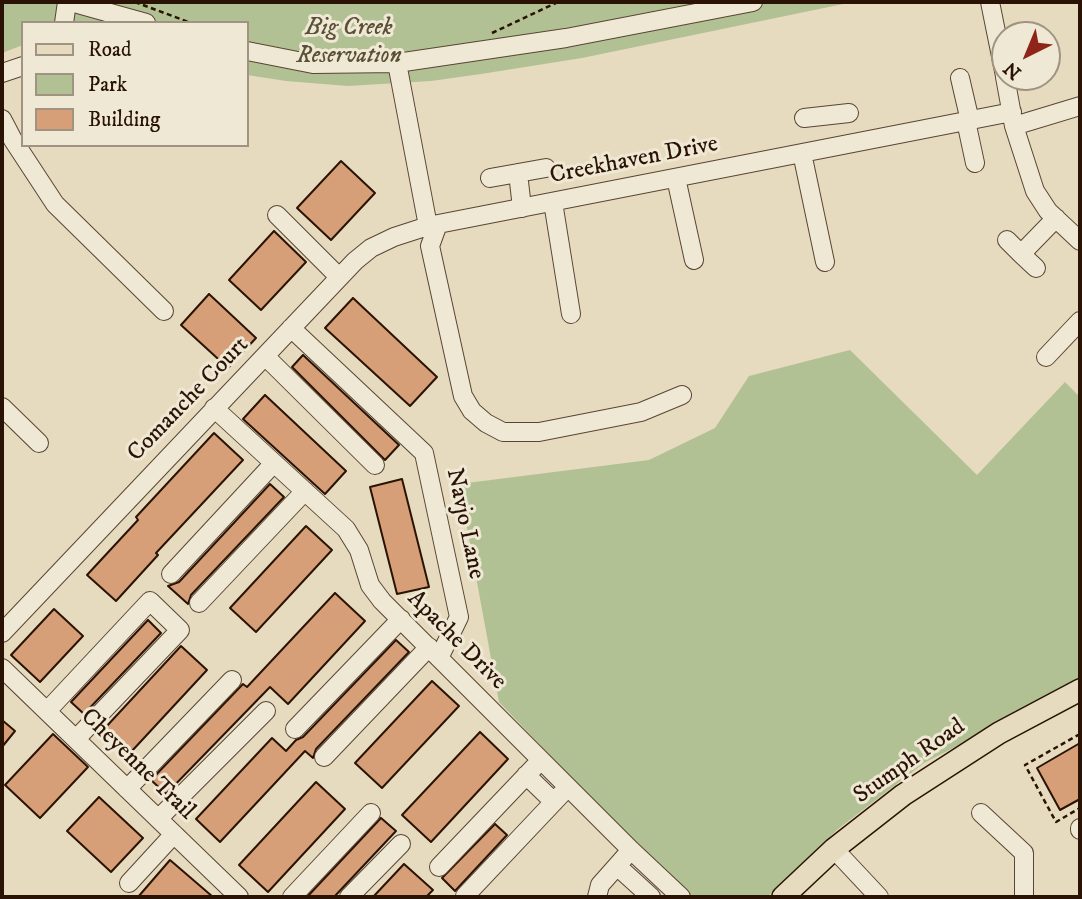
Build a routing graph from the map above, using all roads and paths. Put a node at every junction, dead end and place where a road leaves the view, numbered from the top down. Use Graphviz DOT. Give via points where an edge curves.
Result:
graph roads {
  1 [pos="69,2"];
  2 [pos="135,2"];
  3 [pos="558,2"];
  4 [pos="753,2"];
  5 [pos="990,2"];
  6 [pos="64,21"];
  7 [pos="139,21"];
  8 [pos="186,21"];
  9 [pos="994,21"];
  10 [pos="491,33"];
  11 [pos="248,51"];
  12 [pos="397,63"];
  13 [pos="21,66"];
  14 [pos="2,74"];
  15 [pos="960,78"];
  16 [pos="1008,91"];
  17 [pos="1080,106"];
  18 [pos="849,113"];
  19 [pos="830,115"];
  20 [pos="804,118"];
  21 [pos="2,119"];
  22 [pos="1013,119"];
  23 [pos="968,121"];
  24 [pos="835,147"];
  25 [pos="802,153"];
  26 [pos="975,163"];
  27 [pos="546,168"];
  28 [pos="518,173"];
  29 [pos="490,178"];
  30 [pos="676,178"];
  31 [pos="553,202"];
  32 [pos="522,208"];
  33 [pos="277,215"];
  34 [pos="1056,218"];
  35 [pos="433,225"];
  36 [pos="1007,240"];
  37 [pos="1080,241"];
  38 [pos="1021,254"];
  39 [pos="694,260"];
  40 [pos="825,262"];
  41 [pos="1037,268"];
  42 [pos="339,277"];
  43 [pos="164,311"];
  44 [pos="571,314"];
  45 [pos="1080,321"];
  46 [pos="291,328"];
  47 [pos="265,356"];
  48 [pos="1046,357"];
  49 [pos="682,395"];
  50 [pos="2,407"];
  51 [pos="214,408"];
  52 [pos="39,443"];
  53 [pos="274,463"];
  54 [pos="375,465"];
  55 [pos="305,491"];
  56 [pos="171,574"];
  57 [pos="199,603"];
  58 [pos="401,620"];
  59 [pos="2,633"];
  60 [pos="434,652"];
  61 [pos="2,667"];
  62 [pos="233,681"];
  63 [pos="1080,690"];
  64 [pos="47,711"];
  65 [pos="266,711"];
  66 [pos="295,729"];
  67 [pos="1080,734"];
  68 [pos="76,739"];
  69 [pos="324,757"];
  70 [pos="541,760"];
  71 [pos="526,775"];
  72 [pos="568,787"];
  73 [pos="127,789"];
  74 [pos="554,802"];
  75 [pos="1080,808"];
  76 [pos="371,813"];
  77 [pos="981,813"];
  78 [pos="159,819"];
  79 [pos="174,834"];
  80 [pos="401,844"];
  81 [pos="834,849"];
  82 [pos="631,850"];
  83 [pos="617,866"];
  84 [pos="439,867"];
  85 [pos="129,883"];
  86 [pos="466,896"];
  87 [pos="239,897"];
  88 [pos="292,897"];
  89 [pos="349,897"];
  90 [pos="597,897"];
  91 [pos="651,897"];
  92 [pos="681,897"];
  93 [pos="783,897"];
  94 [pos="879,897"];
  95 [pos="1024,897"];
  1 -- 6 [label="street"];
  1 -- 7 [label="street"];
  2 -- 8 [label="path"];
  3 -- 10 [label="path"];
  4 -- 12 [label="street" via="566,38"];
  5 -- 9 [label="street"];
  11 -- 12 [label="street" via="313,64"];
  12 -- 35 [label="street"];
  13 -- 14 [label="street"];
  15 -- 23 [label="street"];
  16 -- 22 [label="street"];
  17 -- 22 [label="street, Creekhaven Drive"];
  18 -- 19 [label="street"];
  19 -- 20 [label="street"];
  19 -- 24 [label="street"];
  21 -- 43 [label="street" via="55,204"];
  22 -- 23 [label="street, Creekhaven Drive"];
  22 -- 34 [label="street" via="1035,191"];
  23 -- 24 [label="street, Creekhaven Drive"];
  23 -- 26 [label="street"];
  24 -- 25 [label="street, Creekhaven Drive"];
  25 -- 30 [label="street, Creekhaven Drive"];
  25 -- 40 [label="street"];
  27 -- 28 [label="street"];
  28 -- 29 [label="street"];
  28 -- 32 [label="street"];
  30 -- 31 [label="street, Creekhaven Drive"];
  30 -- 39 [label="street"];
  31 -- 32 [label="street, Creekhaven Drive"];
  31 -- 44 [label="street"];
  32 -- 35 [label="street, Creekhaven Drive"];
  33 -- 42 [label="street"];
  34 -- 37 [label="street"];
  34 -- 38 [label="street"];
  35 -- 42 [label="street, Comanche Court" via="371,248"];
  35 -- 49 [label="street" via="430,246 463,397 486,423 503,432 539,432 640,412"];
  36 -- 38 [label="street"];
  38 -- 41 [label="street"];
  42 -- 46 [label="street, Comanche Court"];
  45 -- 48 [label="street"];
  46 -- 47 [label="street, Comanche Court"];
  46 -- 60 [label="street, Navjo Lane" via="424,453 459,617"];
  47 -- 51 [label="street, Comanche Court"];
  47 -- 54 [label="street"];
  50 -- 52 [label="street"];
  51 -- 53 [label="street, Apache Drive"];
  51 -- 59 [label="street, Comanche Court"];
  53 -- 55 [label="street, Apache Drive"];
  53 -- 56 [label="street"];
  55 -- 57 [label="street"];
  55 -- 58 [label="street, Apache Drive" via="346,529 359,550 370,585"];
  58 -- 60 [label="street, Apache Drive"];
  58 -- 66 [label="street"];
  60 -- 69 [label="street, Navjo Lane"];
  60 -- 70 [label="street, Apache Drive"];
  61 -- 64 [label="street, Cheyenne Trail"];
  62 -- 73 [label="street"];
  63 -- 81 [label="main road, Stumph Road" via="955,761"];
  64 -- 68 [label="street, Cheyenne Trail"];
  64 -- 68 [label="street" via="150,601 180,630"];
  65 -- 78 [label="street"];
  67 -- 75 [label="path" via="1025,765 1056,822"];
  68 -- 73 [label="street, Cheyenne Trail"];
  70 -- 71 [label="street"];
  70 -- 72 [label="street, Apache Drive"];
  71 -- 74 [label="street"];
  71 -- 84 [label="street"];
  72 -- 74 [label="street"];
  72 -- 82 [label="street, Apache Drive"];
  73 -- 78 [label="street, Cheyenne Trail"];
  74 -- 86 [label="street"];
  76 -- 88 [label="street"];
  77 -- 95 [label="street" via="1024,853"];
  78 -- 79 [label="street, Cheyenne Trail"];
  79 -- 85 [label="street"];
  79 -- 87 [label="street, Cheyenne Trail"];
  80 -- 89 [label="street"];
  81 -- 93 [label="main road, Stumph Road"];
  81 -- 94 [label="street"];
  82 -- 83 [label="street"];
  82 -- 92 [label="street, Apache Drive"];
  83 -- 90 [label="street" via="600,885"];
  83 -- 91 [label="street"];
}
